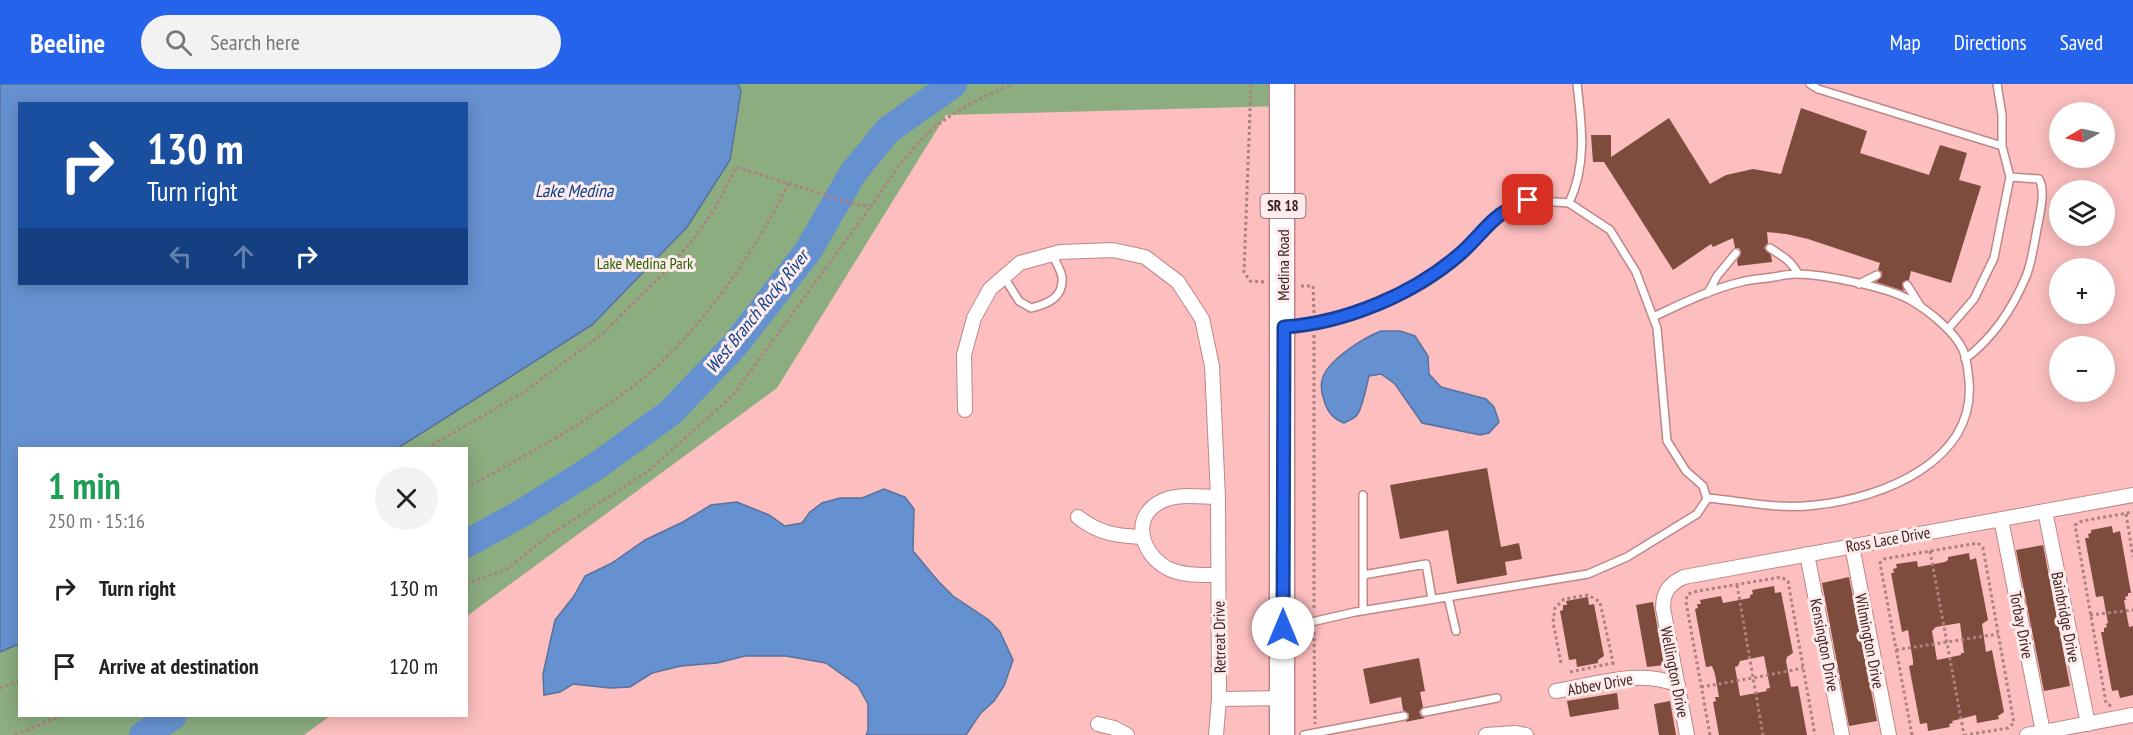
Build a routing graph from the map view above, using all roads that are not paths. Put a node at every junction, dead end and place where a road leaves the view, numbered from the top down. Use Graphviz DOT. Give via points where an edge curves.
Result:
graph roads {
  1 [pos="1282,84"];
  2 [pos="1577,84"];
  3 [pos="1810,84"];
  4 [pos="1997,84"];
  5 [pos="2002,146"];
  6 [pos="2010,177"];
  7 [pos="1569,203"];
  8 [pos="1770,249"];
  9 [pos="1736,253"];
  10 [pos="1052,254"];
  11 [pos="1798,274"];
  12 [pos="1876,275"];
  13 [pos="1004,277"];
  14 [pos="1859,284"];
  15 [pos="1907,285"];
  16 [pos="1708,293"];
  17 [pos="1922,309"];
  18 [pos="1653,317"];
  19 [pos="1284,327"];
  20 [pos="1948,329"];
  21 [pos="1965,359"];
  22 [pos="965,410"];
  23 [pos="1364,495"];
  24 [pos="2133,495"];
  25 [pos="1218,497"];
  26 [pos="1707,498"];
  27 [pos="2045,511"];
  28 [pos="1078,516"];
  29 [pos="2001,519"];
  30 [pos="1142,537"];
  31 [pos="1852,546"];
  32 [pos="1807,554"];
  33 [pos="1363,574"];
  34 [pos="1218,575"];
  35 [pos="1448,597"];
  36 [pos="1432,599"];
  37 [pos="1664,608"];
  38 [pos="1363,610"];
  39 [pos="1283,628"];
  40 [pos="1456,631"];
  41 [pos="1678,685"];
  42 [pos="1556,691"];
  43 [pos="1283,698"];
  44 [pos="1497,698"];
  45 [pos="1219,699"];
  46 [pos="1425,712"];
  47 [pos="2133,715"];
  48 [pos="1404,716"];
  49 [pos="1098,724"];
  50 [pos="2083,728"];
  51 [pos="2043,732"];
  52 [pos="1127,735"];
  53 [pos="1216,735"];
  54 [pos="1282,735"];
  55 [pos="1304,735"];
  56 [pos="1486,735"];
  57 [pos="1526,735"];
  58 [pos="1687,735"];
  59 [pos="1842,735"];
  60 [pos="1889,735"];
  61 [pos="2027,735"];
  1 -- 19 [label="highway, Medina Road / SR 18"];
  2 -- 7 [label="lane" via="1583,150 1578,184"];
  3 -- 5 [label="lane"];
  4 -- 5 [label="lane"];
  5 -- 6 [label="lane"];
  6 -- 20 [label="lane" via="1994,258 1974,299"];
  6 -- 21 [label="lane" via="2035,177 2042,184 2034,247 2026,274 1996,329"];
  7 -- 18 [label="lane" via="1610,230 1636,272"];
  7 -- 19 [label="lane" via="1528,200 1497,216 1461,254 1410,290 1342,317"];
  8 -- 11 [label="lane" via="1795,266"];
  9 -- 16 [label="lane"];
  10 -- 13 [label="street" via="1020,263"];
  10 -- 13 [label="lane" via="1062,277 1060,292 1049,304 1031,308 1018,301"];
  10 -- 25 [label="street, Retreat Drive" via="1113,250 1144,257 1178,282 1202,319 1212,366"];
  11 -- 14 [label="lane"];
  11 -- 16 [label="lane" via="1741,282"];
  12 -- 14 [label="lane"];
  13 -- 22 [label="street" via="990,290 974,318 964,355"];
  14 -- 17 [label="lane" via="1910,300"];
  15 -- 17 [label="lane"];
  16 -- 18 [label="lane"];
  17 -- 20 [label="lane"];
  18 -- 26 [label="lane" via="1667,441 1686,471 1703,486"];
  19 -- 39 [label="highway, Medina Road / SR 18"];
  20 -- 21 [label="lane" via="1963,349"];
  21 -- 26 [label="lane" via="1970,391 1968,408 1957,434 1933,463 1915,474 1879,490 1817,506 1772,506"];
  23 -- 33 [label="lane"];
  24 -- 27 [label="street, Ross Lace Drive"];
  25 -- 30 [label="street" via="1162,501 1146,517"];
  25 -- 34 [label="street, Retreat Drive"];
  26 -- 35 [label="lane" via="1697,514 1627,557 1588,574"];
  27 -- 29 [label="street, Ross Lace Drive"];
  27 -- 50 [label="street, Bainbridge Drive"];
  28 -- 30 [label="street" via="1105,534"];
  29 -- 31 [label="street, Ross Lace Drive"];
  29 -- 51 [label="street, Torbay Drive"];
  30 -- 34 [label="street" via="1153,558 1168,568"];
  31 -- 32 [label="street, Ross Lace Drive"];
  31 -- 60 [label="street, Wilmington Drive"];
  32 -- 37 [label="street, Ross Lace Drive" via="1684,577 1667,588"];
  32 -- 59 [label="street, Kensington Drive"];
  33 -- 36 [label="lane" via="1426,564"];
  33 -- 38 [label="lane"];
  34 -- 45 [label="street, Retreat Drive"];
  35 -- 36 [label="lane"];
  35 -- 40 [label="lane"];
  36 -- 38 [label="lane"];
  37 -- 41 [label="street, Wellington Drive"];
  38 -- 39 [label="lane"];
  39 -- 43 [label="highway, Medina Road / SR 18"];
  41 -- 42 [label="street, Abbev Drive" via="1638,677"];
  41 -- 58 [label="street, Wellington Drive"];
  43 -- 45 [label="street"];
  43 -- 54 [label="highway, Medina Road / SR 18"];
  44 -- 46 [label="lane"];
  45 -- 53 [label="street, Retreat Drive"];
  47 -- 50 [label="street"];
  48 -- 55 [label="lane"];
  49 -- 52 [label="street"];
  50 -- 51 [label="street"];
  51 -- 61 [label="street"];
  56 -- 57 [label="street"];
}
